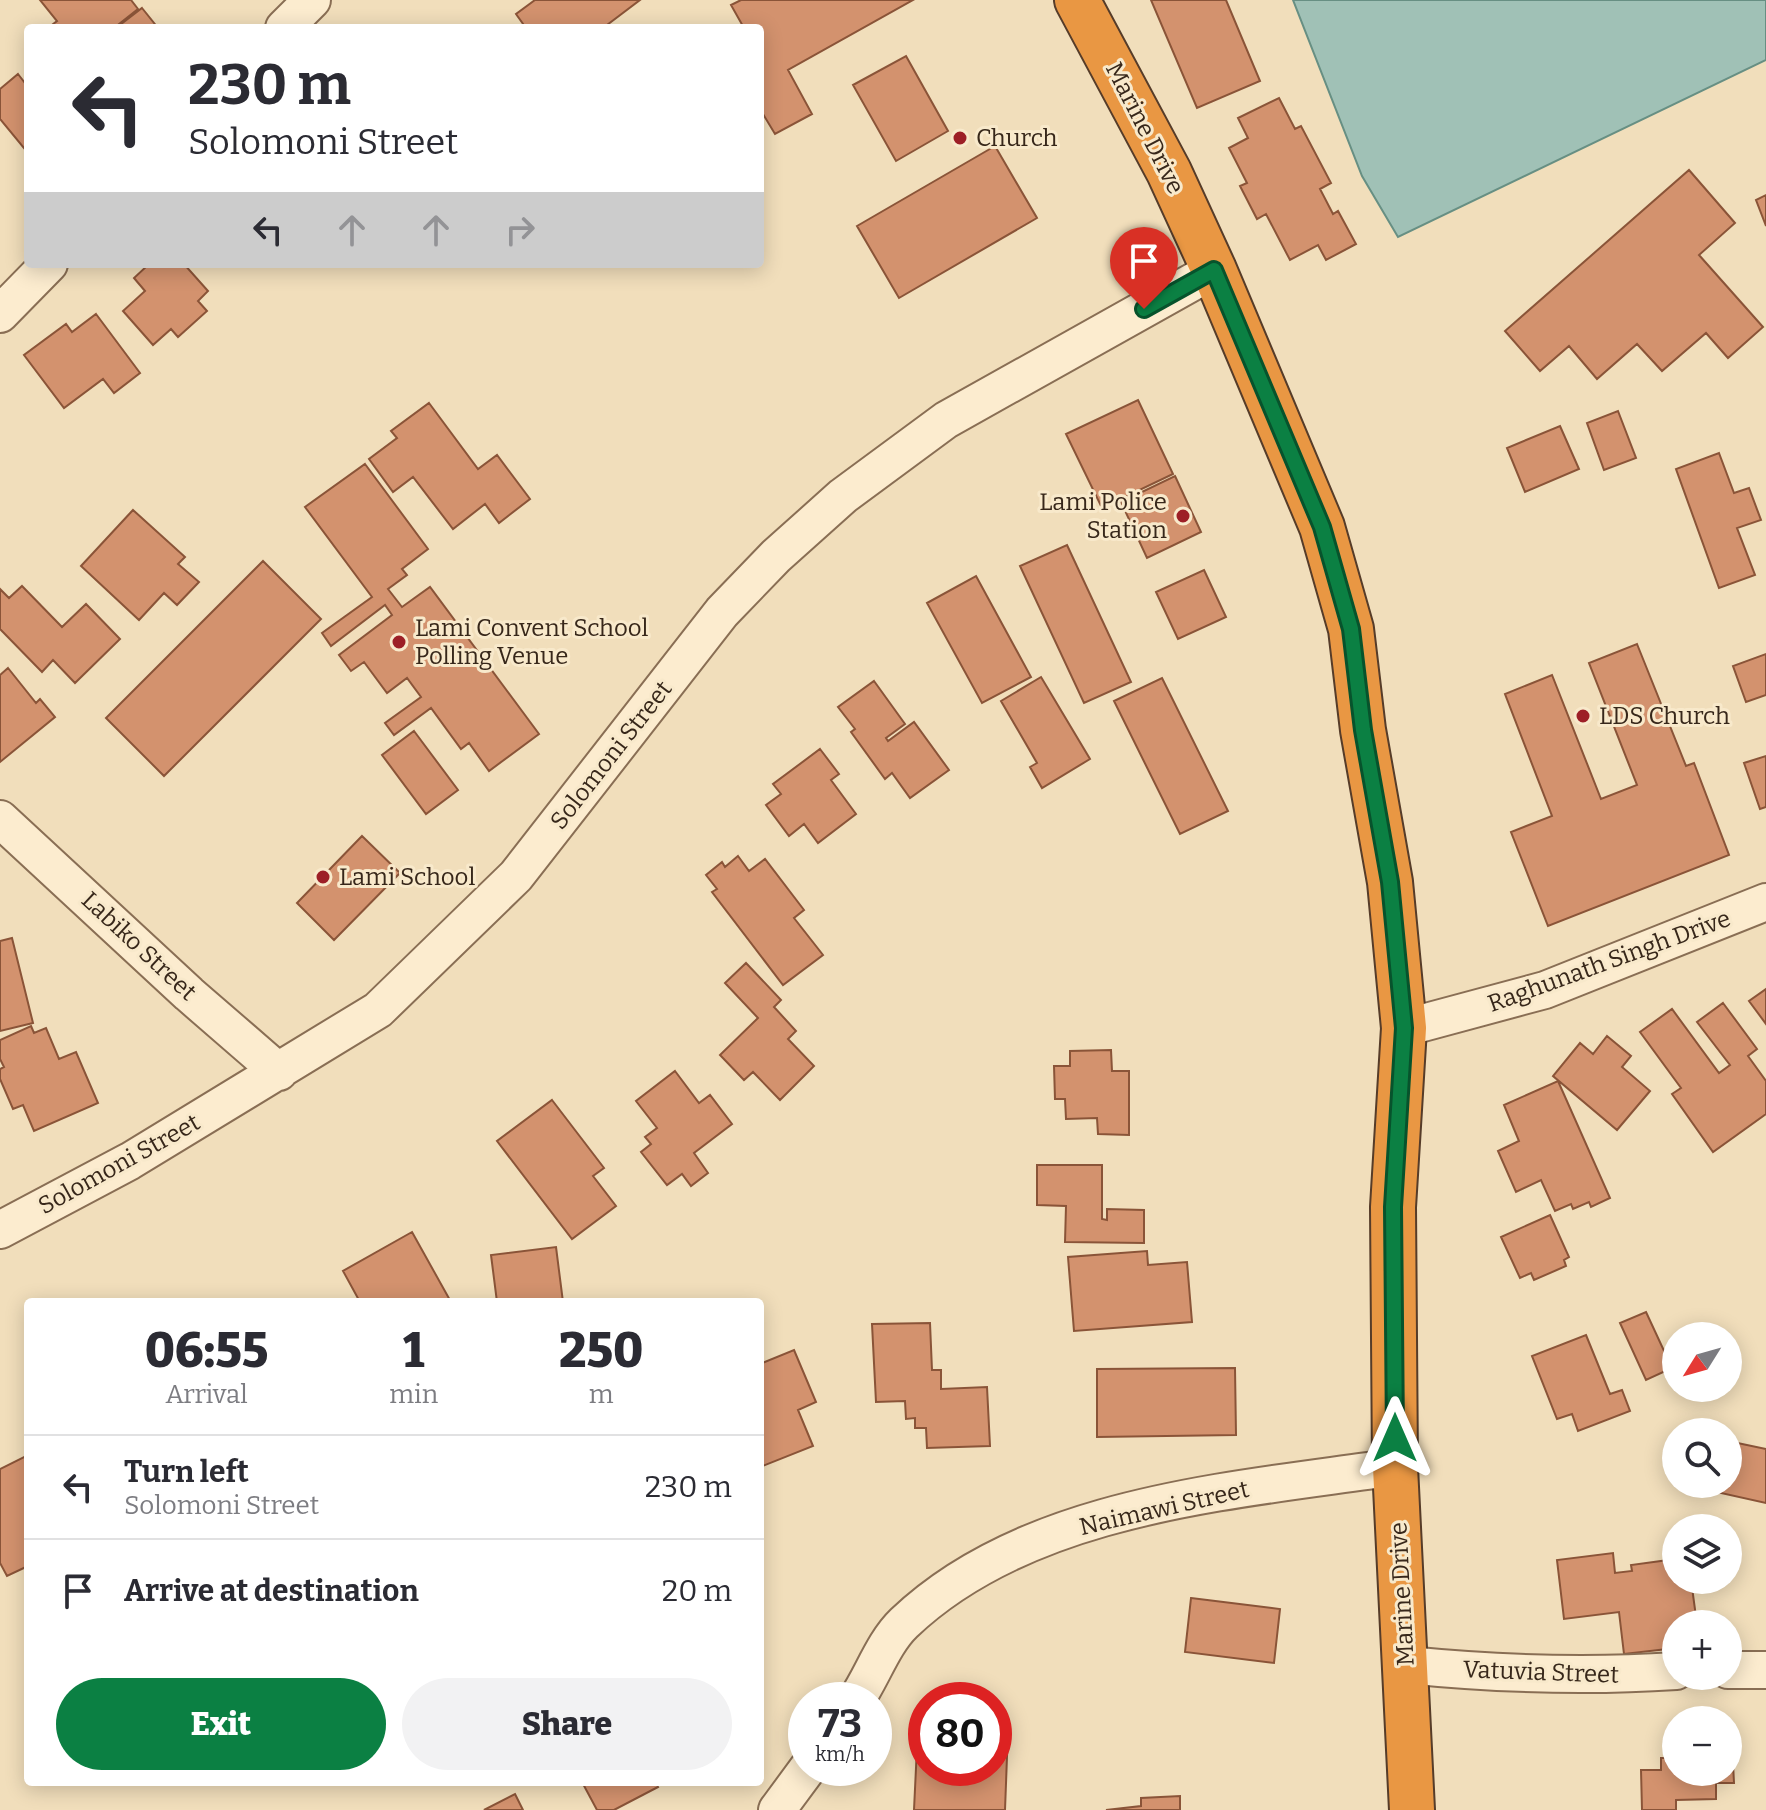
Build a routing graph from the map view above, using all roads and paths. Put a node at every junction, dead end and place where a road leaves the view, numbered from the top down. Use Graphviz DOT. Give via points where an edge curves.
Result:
graph roads {
  1 [pos="312,0"];
  2 [pos="1077,0"];
  3 [pos="288,24"];
  4 [pos="45,268"];
  5 [pos="1214,270"];
  6 [pos="0,314"];
  7 [pos="0,819"];
  8 [pos="1766,902"];
  9 [pos="1404,1028"];
  10 [pos="279,1072"];
  11 [pos="0,1230"];
  12 [pos="1395,1467"];
  13 [pos="1407,1665"];
  14 [pos="1742,1670"];
  15 [pos="1766,1670"];
  16 [pos="1662,1672"];
  17 [pos="867,1682"];
  18 [pos="795,1786"];
  19 [pos="777,1810"];
  20 [pos="1412,1810"];
  1 -- 3 [label="street"];
  2 -- 5 [label="highway, Marine Drive" via="1169,172"];
  4 -- 6 [label="street"];
  5 -- 9 [label="highway, Marine Drive" via="1322,527 1351,629 1390,882"];
  5 -- 10 [label="street, Solomoni Street" via="946,420 843,496 722,612 516,876 378,1010"];
  7 -- 10 [label="street, Labiko Street"];
  8 -- 9 [label="street, Raghunath Singh Drive" via="1545,990"];
  9 -- 12 [label="highway, Marine Drive" via="1393,1207"];
  10 -- 11 [label="street, Solomoni Street" via="130,1161"];
  12 -- 13 [label="highway, Marine Drive"];
  12 -- 17 [label="street, Naimawi Street" via="1158,1504 1078,1525 951,1586 902,1625"];
  13 -- 16 [label="street, Vatuvia Street" via="1508,1675"];
  13 -- 20 [label="highway, Marine Drive"];
  14 -- 15 [label="street"];
  18 -- 19 [label="street"];
}
